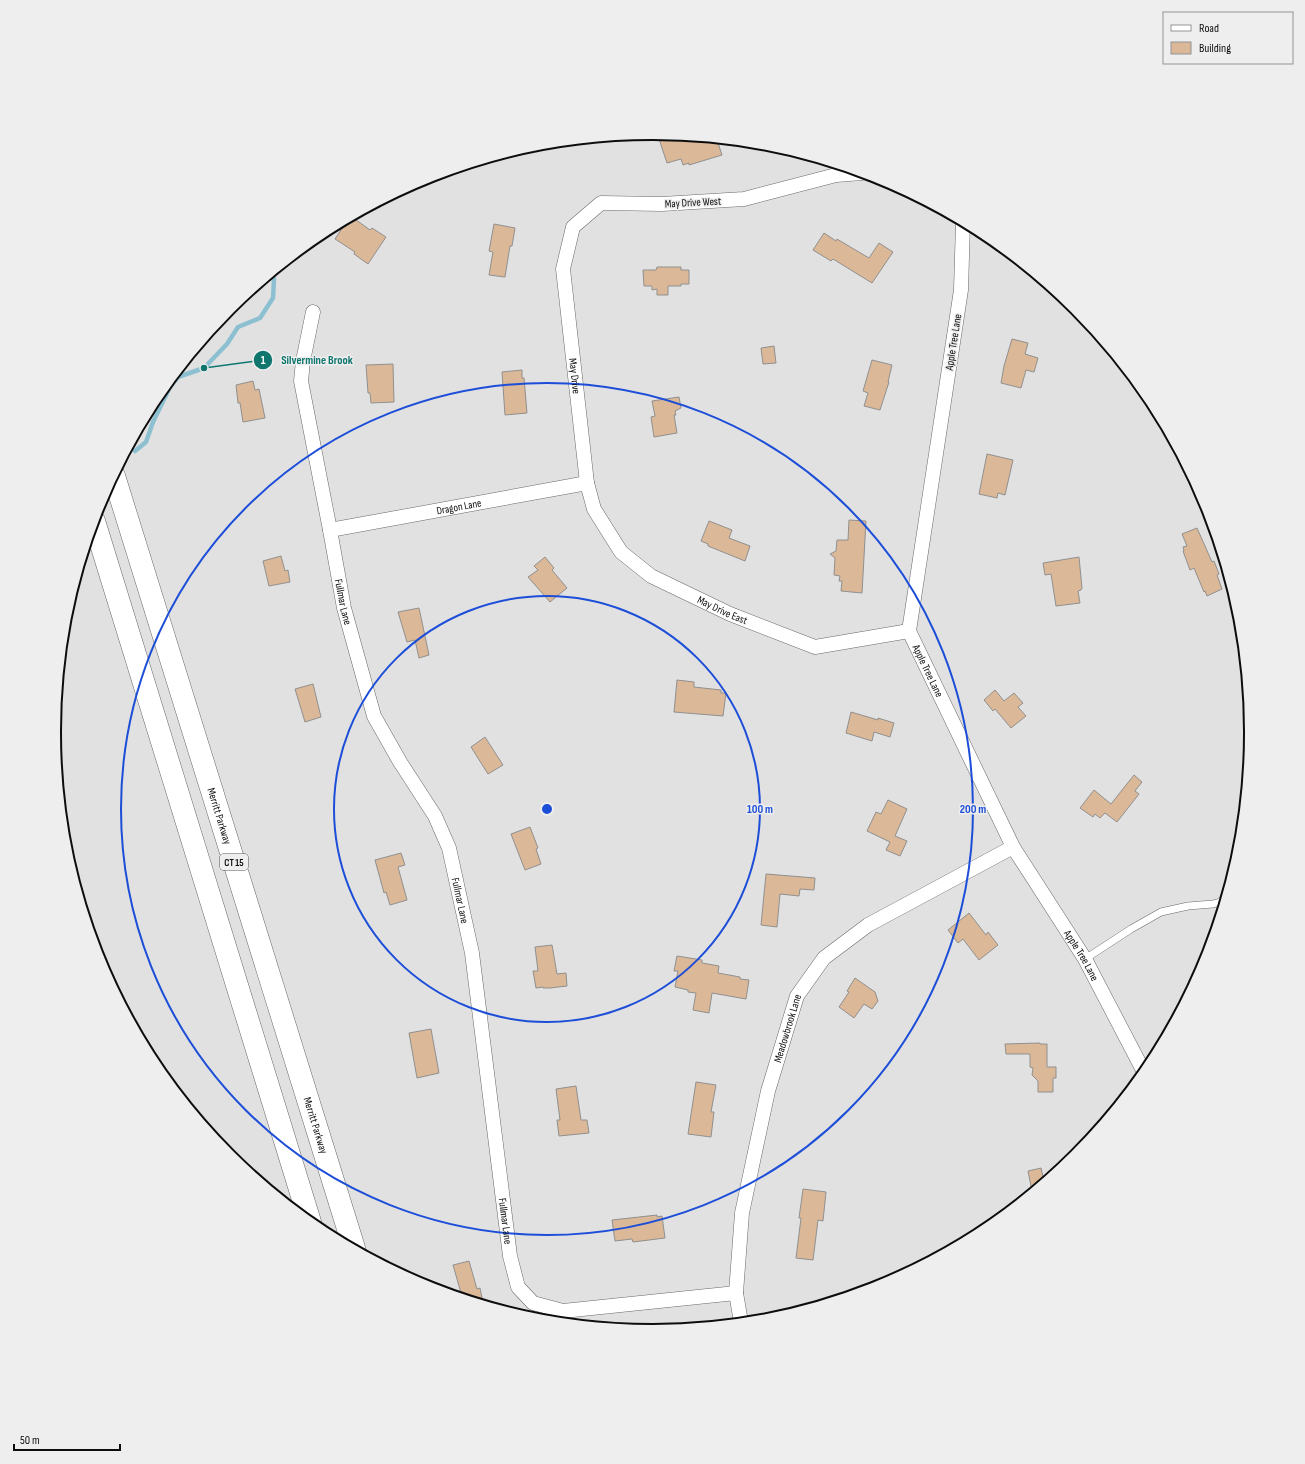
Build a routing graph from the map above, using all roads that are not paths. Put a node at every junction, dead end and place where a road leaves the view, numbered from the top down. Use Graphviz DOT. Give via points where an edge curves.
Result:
graph roads {
  1 [pos="848,174"];
  2 [pos="963,229"];
  3 [pos="562,269"];
  4 [pos="313,312"];
  5 [pos="116,483"];
  6 [pos="587,483"];
  7 [pos="97,530"];
  8 [pos="330,530"];
  9 [pos="910,632"];
  10 [pos="1013,847"];
  11 [pos="1219,902"];
  12 [pos="1085,959"];
  13 [pos="1141,1066"];
  14 [pos="307,1212"];
  15 [pos="352,1241"];
  16 [pos="736,1293"];
  17 [pos="740,1316"];
  1 -- 3 [label="street, May Drive West" via="744,199 662,204 601,203 573,227"];
  2 -- 9 [label="street, Apple Tree Lane" via="961,290"];
  3 -- 6 [label="street, May Drive"];
  4 -- 8 [label="street, Fullmar Lane" via="301,381"];
  5 -- 15 [label="highway, Merritt Parkway / CT 15"];
  6 -- 8 [label="street, Dragon Lane"];
  6 -- 9 [label="street, May Drive East" via="594,509 621,552 651,576 730,614 815,647"];
  7 -- 14 [label="highway"];
  8 -- 16 [label="street, Fullmar Lane" via="344,608 374,716 435,816 450,848 472,954 510,1256 518,1287 533,1303 563,1311"];
  9 -- 10 [label="street, Apple Tree Lane"];
  10 -- 12 [label="street, Apple Tree Lane"];
  10 -- 16 [label="street, Meadowbrook Lane" via="868,925 824,958 797,996 768,1091 742,1213"];
  11 -- 12 [label="lane" via="1161,912"];
  12 -- 13 [label="street, Apple Tree Lane"];
  16 -- 17 [label="street, Meadowbrook Lane"];
}
